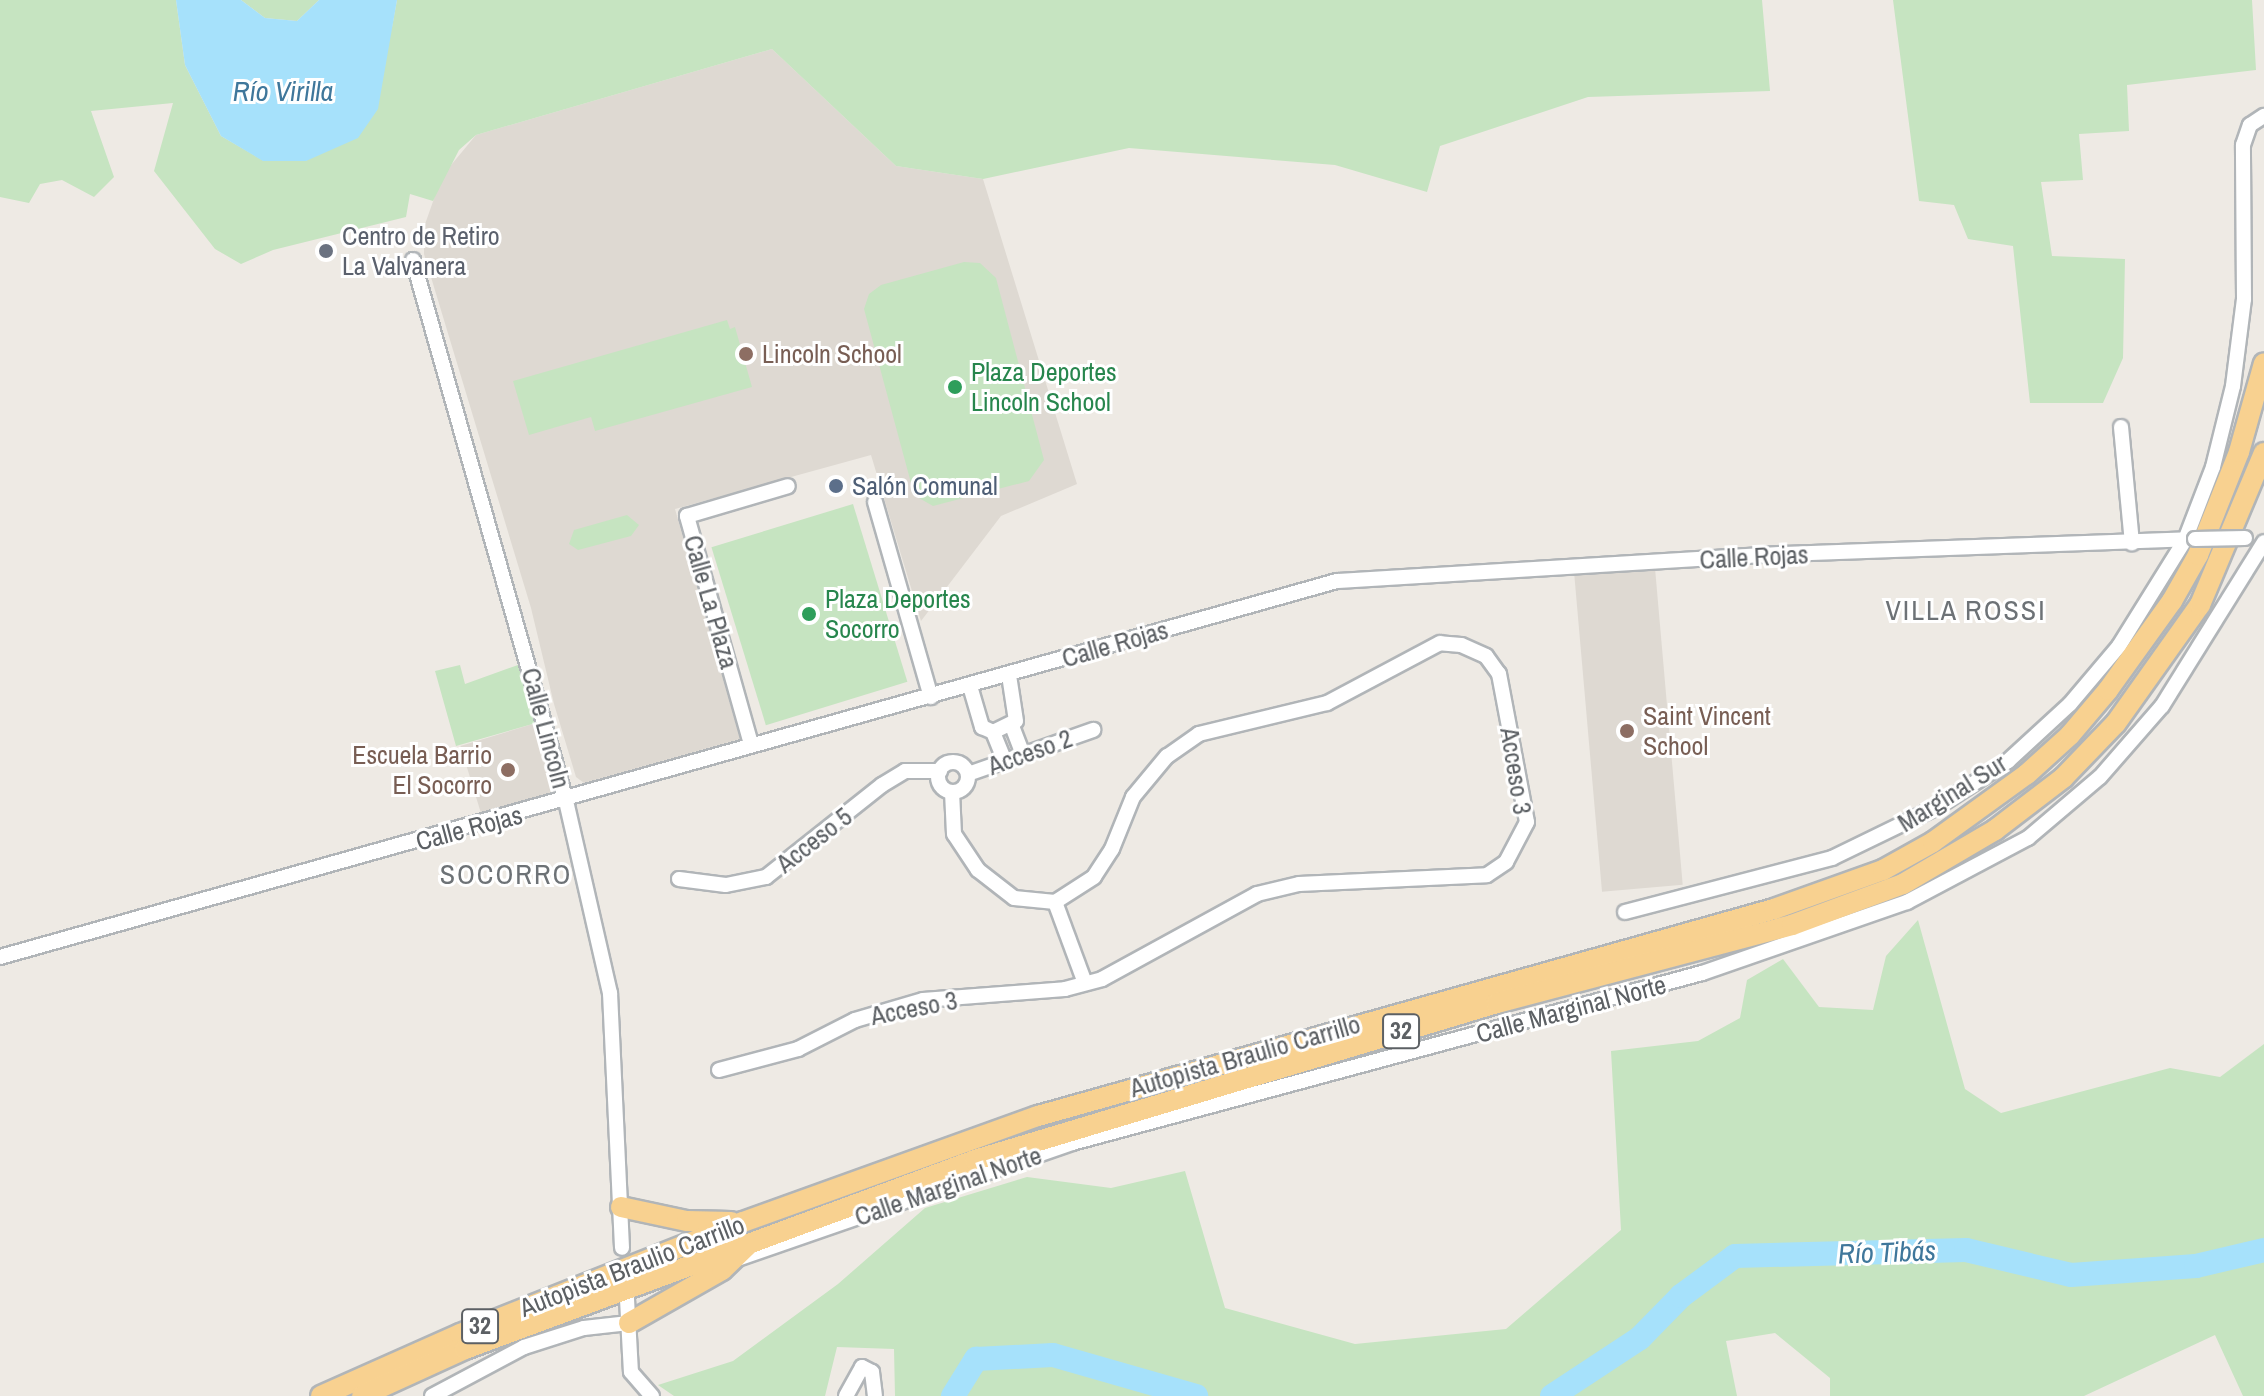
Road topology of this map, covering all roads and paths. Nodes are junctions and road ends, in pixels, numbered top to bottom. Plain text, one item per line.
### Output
1 (2264, 116) edge
2 (413, 260) dead end
3 (2264, 363) edge
4 (2121, 427) dead end
5 (2264, 453) edge
6 (788, 486) dead end
7 (875, 502) dead end
8 (2190, 540) junction
9 (2264, 540) edge
10 (2132, 543) junction
11 (1009, 675) junction
12 (970, 686) junction
13 (931, 697) junction
14 (1012, 726) junction
15 (1093, 730) dead end
16 (993, 732) junction
17 (751, 744) junction
18 (1023, 755) junction
19 (1005, 761) junction
20 (940, 771) junction
21 (968, 774) junction
22 (952, 792) junction
23 (566, 801) junction
24 (679, 879) dead end
25 (1055, 902) junction
26 (1625, 912) dead end
27 (0, 957) edge
28 (1085, 983) junction
29 (719, 1070) dead end
30 (621, 1207) junction
31 (747, 1232) junction
32 (622, 1248) dead end
33 (736, 1260) junction
34 (627, 1299) dead end
35 (629, 1323) junction
36 (321, 1396) edge
37 (362, 1396) edge
38 (432, 1396) edge
39 (652, 1396) edge
40 (846, 1396) edge
41 (875, 1396) edge

1 - 8 street, Marginal Sur
2 - 23 street, Calle Lincoln
3 - 31 highway, Autopista Braulio Carrillo / 32
4 - 10 street
5 - 31 highway, Autopista Braulio Carrillo / 32
6 - 17 street, Calle La Plaza
7 - 13 street
8 - 9 street, Calle Rojas, bridge
8 - 10 street, Calle Rojas
8 - 26 street, Marginal Sur
9 - 33 street, Calle Marginal Norte
10 - 11 street, Calle Rojas
11 - 12 street, Calle Rojas
11 - 14 street
12 - 13 street, Calle Rojas
12 - 16 street
13 - 17 street, Calle Rojas
14 - 16 street
14 - 18 street
15 - 18 street, Acceso 2
16 - 19 street
17 - 23 street, Calle Rojas
18 - 19 street, Acceso 2
19 - 21 street, Acceso 2
20 - 21 street
20 - 22 street
20 - 24 street, Acceso 5
21 - 22 street
22 - 25 street
23 - 27 street, Calle Rojas
23 - 30 street, Calle Lincoln
25 - 28 street
25 - 28 street, Acceso 3
28 - 29 street, Acceso 3
30 - 31 highway
30 - 32 street, Calle Lincoln
31 - 33 highway
31 - 36 highway, Autopista Braulio Carrillo / 32
31 - 37 highway, Autopista Braulio Carrillo / 32
33 - 35 highway
34 - 35 street
35 - 38 street
35 - 39 street
40 - 41 street

